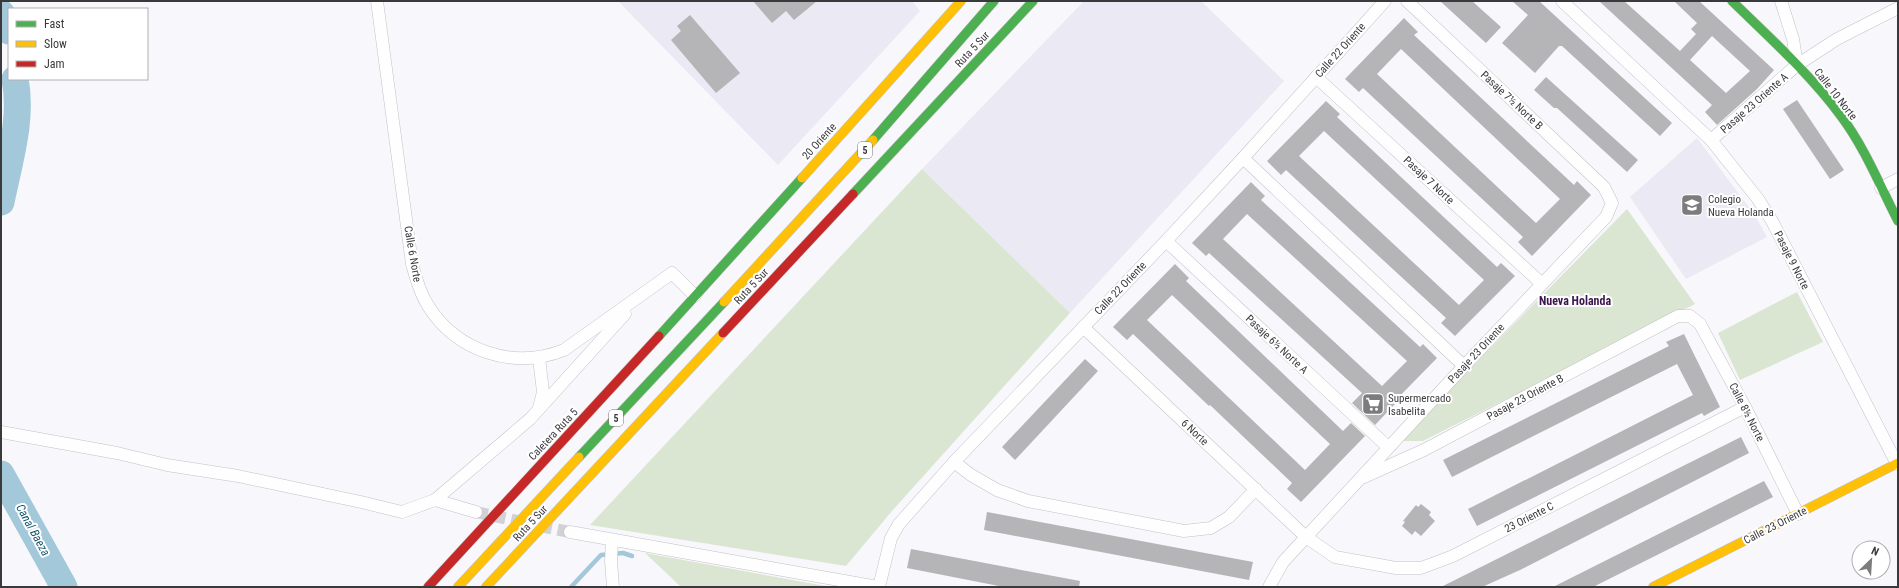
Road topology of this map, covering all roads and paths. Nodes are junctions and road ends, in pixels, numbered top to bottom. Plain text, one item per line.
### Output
1 (377, 1) edge
2 (961, 1) edge
3 (994, 1) edge
4 (1033, 1) edge
5 (1385, 1) edge
6 (1407, 1) edge
7 (1562, 1) edge
8 (1732, 1) edge
9 (1781, 1) edge
10 (1898, 8) edge
11 (1797, 65) junction
12 (1316, 77) junction
13 (1711, 140) junction
14 (1243, 158) junction
15 (1898, 179) edge
16 (1881, 188) junction
17 (1612, 203) joint
18 (1898, 221) edge
19 (1166, 241) junction
20 (1541, 283) junction
21 (641, 296) junction
22 (695, 296) junction
23 (1690, 316) joint
24 (1083, 327) junction
25 (539, 358) junction
26 (1464, 366) junction
27 (1745, 407) junction
28 (539, 409) junction
29 (1, 432) edge
30 (1388, 448) junction
31 (954, 462) junction
32 (1898, 464) edge
33 (1359, 479) junction
34 (1256, 489) junction
35 (435, 500) junction
36 (564, 503) junction
37 (476, 512) tunnel mouth
38 (1798, 514) junction
39 (570, 532) tunnel mouth
40 (1306, 536) junction
41 (500, 542) junction
42 (612, 544) junction
43 (516, 569) dead end
44 (449, 583) dead end
45 (842, 584) edge
46 (428, 587) edge
47 (458, 587) edge
48 (486, 587) edge
49 (613, 587) edge
50 (879, 587) edge
51 (1269, 587) edge
52 (1653, 587) edge

1 - 25 street, Calle 6 Norte
2 - 22 main road, 20 Oriente
3 - 41 main road, Ruta 5 Sur / 5
4 - 36 main road, Ruta 5 Sur / 5
5 - 12 street, Calle 22 Oriente
6 - 17 street, Pasaje 7½ Norte B
7 - 13 street, Pasaje 9 Norte
8 - 11 main road, Calle 10 Norte
9 - 11 street
10 - 11 street, Pasaje 23 Oriente A
11 - 13 street, Pasaje 23 Oriente A
11 - 16 main road, Calle 10 Norte
12 - 14 street, Calle 22 Oriente
12 - 20 street, Pasaje 7 Norte
13 - 32 street, Pasaje 9 Norte
14 - 19 street, Calle 22 Oriente
14 - 26 street
15 - 16 street
16 - 18 main road, Calle 10 Norte
17 - 20 street, Pasaje 23 Oriente
19 - 24 street, Calle 22 Oriente
19 - 30 street, Pasaje 6½ Norte A
20 - 26 street, Pasaje 23 Oriente
21 - 22 street, Calle 6 Norte
21 - 25 street, Calle 6 Norte
21 - 28 street
22 - 46 main road, Caletera Ruta 5
23 - 27 street, Calle 8½ Norte
23 - 33 street, Pasaje 23 Oriente B
24 - 31 street, Calle 22 Oriente
24 - 34 street, 6 Norte
25 - 28 street
26 - 30 street, Pasaje 23 Oriente
27 - 38 street, Calle 8½ Norte
27 - 40 street, 23 Oriente C
28 - 35 street
29 - 35 street
30 - 33 street, Pasaje 23 Oriente
31 - 34 street
31 - 50 street, Calle 22 Oriente
32 - 38 main road, Calle 23 Oriente
33 - 40 street, Pasaje 23 Oriente
34 - 40 street, 6 Norte
35 - 37 street
36 - 43 main road
36 - 48 main road, Ruta 5 Sur / 5
38 - 52 main road, Calle 23 Oriente
39 - 42 street
40 - 51 street
41 - 44 main road
41 - 47 main road, Ruta 5 Sur / 5
42 - 45 street
42 - 49 street
45 - 50 street

